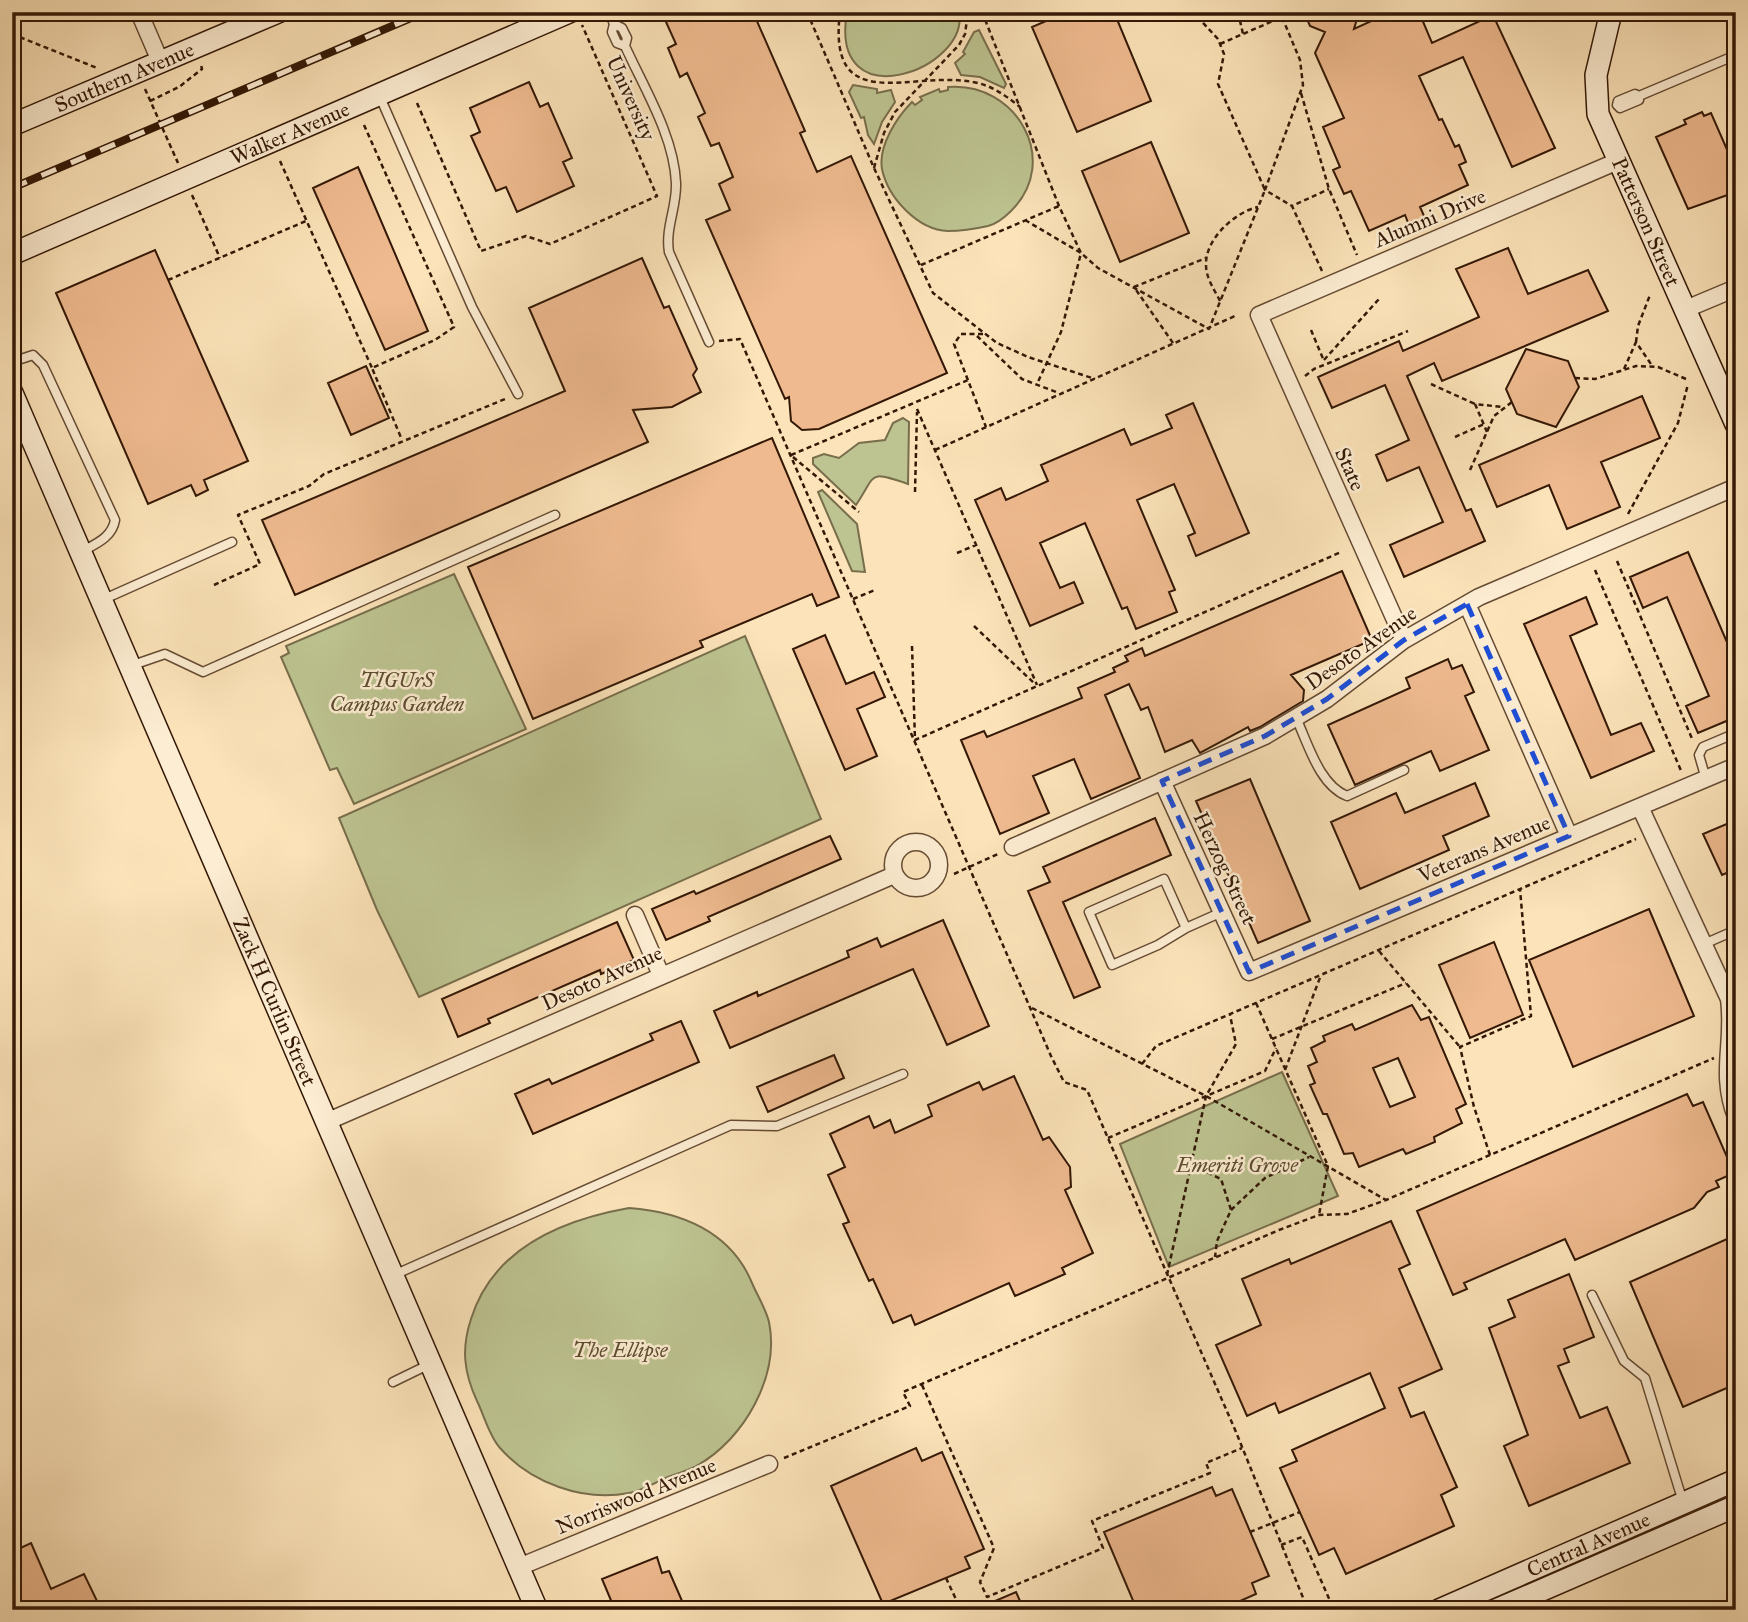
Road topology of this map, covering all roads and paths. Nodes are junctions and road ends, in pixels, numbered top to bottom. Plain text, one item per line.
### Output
1 (139, 12) edge
2 (278, 12) edge
3 (609, 12) edge
4 (807, 12) edge
5 (813, 12) edge
6 (840, 12) edge
7 (968, 12) edge
8 (982, 12) edge
9 (1193, 12) edge
10 (1237, 12) edge
11 (1275, 12) edge
12 (1611, 12) edge
13 (574, 17) edge
14 (1282, 17) junction
15 (809, 19) junction
16 (12, 34) edge
17 (1243, 34) junction
18 (1220, 44) junction
19 (1736, 54) edge
20 (160, 61) junction
21 (201, 65) dead end
22 (101, 73) dead end
23 (925, 82) junction
24 (145, 89) dead end
25 (1301, 92) junction
26 (379, 94) junction
27 (150, 101) junction
28 (417, 103) dead end
29 (1021, 107) junction
30 (1608, 110) junction
31 (12, 125) edge
32 (364, 125) dead end
33 (280, 161) dead end
34 (1618, 161) junction
35 (874, 168) junction
36 (185, 178) junction
37 (1265, 190) junction
38 (1329, 190) junction
39 (1059, 206) junction
40 (1292, 206) junction
41 (1258, 207) junction
42 (1026, 220) junction
43 (306, 221) junction
44 (1081, 253) junction
45 (12, 254) edge
46 (220, 258) junction
47 (1206, 258) junction
48 (1360, 262) dead end
49 (921, 265) junction
50 (1325, 276) dead end
51 (168, 280) dead end
52 (1134, 287) junction
53 (1736, 288) edge
54 (1650, 295) dead end
55 (1379, 299) dead end
56 (1220, 301) junction
57 (1686, 309) junction
58 (1259, 315) joint
59 (1235, 316) dead end
60 (1209, 329) junction
61 (1311, 330) dead end
62 (1408, 331) dead end
63 (984, 333) junction
64 (977, 336) junction
65 (709, 342) joint
66 (1636, 342) junction
67 (1173, 343) junction
68 (12, 362) edge
69 (1325, 362) junction
70 (1049, 363) junction
71 (1653, 367) junction
72 (372, 368) junction
73 (1624, 369) junction
74 (1575, 377) dead end
75 (1095, 379) junction
76 (1686, 379) dead end
77 (968, 380) junction
78 (1300, 382) dead end
79 (1037, 384) junction
80 (1431, 384) dead end
81 (1688, 384) dead end
82 (12, 393) edge
83 (518, 393) joint
84 (1059, 393) junction
85 (1512, 402) dead end
86 (1475, 404) junction
87 (1502, 407) junction
88 (1734, 414) edge
89 (1484, 424) junction
90 (986, 427) junction
91 (1487, 432) junction
92 (1455, 437) dead end
93 (402, 440) junction
94 (935, 450) junction
95 (791, 455) junction
96 (1470, 470) dead end
97 (1736, 487) edge
98 (915, 492) dead end
99 (859, 512) dead end
100 (555, 515) dead end
101 (1624, 522) dead end
102 (232, 542) dead end
103 (976, 545) junction
104 (81, 552) junction
105 (1341, 552) dead end
106 (957, 553) dead end
107 (1616, 561) dead end
108 (1595, 570) dead end
109 (214, 584) dead end
110 (875, 590) dead end
111 (853, 599) junction
112 (102, 600) junction
113 (1467, 604) junction
114 (974, 626) dead end
115 (1404, 640) junction
116 (912, 646) dead end
117 (130, 666) junction
118 (1296, 718) junction
119 (1736, 733) edge
120 (915, 740) junction
121 (1699, 755) junction
122 (1736, 766) edge
123 (1404, 770) dead end
124 (1683, 776) dead end
125 (1706, 779) junction
126 (1162, 782) junction
127 (1640, 807) junction
128 (1652, 832) junction
129 (1569, 836) junction
130 (1013, 848) joint
131 (970, 867) junction
132 (954, 874) dead end
133 (894, 875) dead end
134 (1520, 889) junction
135 (1222, 912) junction
136 (635, 915) dead end
137 (1186, 928) junction
138 (1736, 930) edge
139 (1704, 944) junction
140 (1379, 950) junction
141 (1249, 972) joint
142 (661, 975) junction
143 (1321, 975) junction
144 (1406, 983) junction
145 (1732, 998) edge
146 (1256, 1003) junction
147 (1030, 1007) junction
148 (1230, 1015) junction
149 (1302, 1027) junction
150 (1272, 1039) junction
151 (1461, 1047) junction
152 (1276, 1048) junction
153 (1726, 1052) junction
154 (1142, 1063) junction
155 (1285, 1070) junction
156 (903, 1074) dead end
157 (1206, 1096) junction
158 (1736, 1117) edge
159 (326, 1122) junction
160 (1108, 1138) junction
161 (1490, 1155) junction
162 (1310, 1156) junction
163 (1192, 1165) junction
164 (1328, 1166) junction
165 (1386, 1200) junction
166 (1231, 1210) junction
167 (1319, 1215) junction
168 (1215, 1257) junction
169 (391, 1276) junction
170 (1166, 1278) junction
171 (1592, 1295) dead end
172 (430, 1364) junction
173 (393, 1382) dead end
174 (922, 1384) junction
175 (1242, 1448) junction
176 (769, 1464) joint
177 (1736, 1480) edge
178 (1683, 1503) junction
179 (1736, 1506) edge
180 (1300, 1512) dead end
181 (1250, 1532) dead end
182 (1281, 1545) junction
183 (519, 1567) junction
184 (946, 1578) dead end
185 (537, 1610) edge
186 (961, 1610) edge
187 (1308, 1610) edge
188 (1334, 1610) edge
189 (1439, 1610) edge
190 (1496, 1610) edge

1 - 20 street
2 - 20 street, Southern Avenue
3 - 65 lane
4 - 15 path
5 - 15 path
6 - 23 path
7 - 23 path
8 - 29 path
9 - 18 path
10 - 17 path
11 - 14 path
12 - 30 street, Patterson Street
13 - 26 street, Walker Avenue
13 - 28 path, University
14 - 17 path
14 - 25 path
15 - 35 path
16 - 22 path
17 - 18 path
18 - 37 path
19 - 30 lane
20 - 31 street, Southern Avenue
21 - 27 path
23 - 29 path
23 - 35 path
24 - 27 path
25 - 37 path
25 - 38 path
26 - 36 street, Walker Avenue
26 - 83 lane
27 - 36 path
29 - 39 path
30 - 34 street, Patterson Street
32 - 72 path
33 - 43 path
34 - 57 street, Patterson Street
34 - 58 street, Alumni Drive
35 - 49 path
36 - 45 street, Walker Avenue
36 - 46 path
37 - 40 path
37 - 41 path
38 - 40 path
38 - 48 path
39 - 42 path
39 - 44 path
40 - 50 path
41 - 47 path
41 - 56 path
42 - 44 path
42 - 49 path
43 - 46 path
43 - 72 path
44 - 52 path
44 - 70 path
46 - 51 path
47 - 52 path
47 - 56 path
49 - 63 path
52 - 60 path
52 - 67 path
53 - 57 street
54 - 66 path
55 - 69 path
56 - 60 path
57 - 88 street, Patterson Street
58 - 115 street, State
59 - 60 path
60 - 67 path
61 - 69 path
62 - 69 path
63 - 64 path
63 - 70 path
64 - 77 path
64 - 79 path
65 - 95 path
66 - 71 path
66 - 73 path
67 - 75 path
68 - 104 lane
69 - 78 path
70 - 75 path
70 - 79 path
71 - 73 path
71 - 76 path
72 - 93 path
73 - 74 path
75 - 84 path
77 - 90 path
77 - 95 path
79 - 84 path
80 - 86 path
81 - 101 path
82 - 104 street, Zack H Curlin Street
83 - 93 path
84 - 90 path
85 - 87 path
86 - 87 path
86 - 89 path
87 - 91 path
89 - 91 path
89 - 92 path
90 - 94 path
91 - 96 path
93 - 109 path
94 - 98 path
94 - 103 path
95 - 99 path
95 - 111 path
97 - 113 street, Desoto Avenue
100 - 117 lane
102 - 112 lane
103 - 106 path
103 - 114 path
104 - 112 street, Zack H Curlin Street
105 - 120 path
107 - 121 path
108 - 124 path
110 - 111 path
111 - 120 path
112 - 117 street, Zack H Curlin Street
113 - 115 street, Desoto Avenue
113 - 129 street
115 - 118 street, Desoto Avenue
116 - 120 path
117 - 159 street, Zack H Curlin Street
118 - 123 lane
118 - 126 street, Desoto Avenue
119 - 121 lane
120 - 131 path
121 - 125 lane
122 - 125 street, Veterans Avenue
125 - 127 street, Veterans Avenue
126 - 130 street, Desoto Avenue
126 - 135 street, Herzog Street
127 - 128 street
127 - 129 street, Veterans Avenue
128 - 134 path
128 - 139 street
129 - 141 street, Veterans Avenue
130 - 131 path
131 - 132 path
131 - 147 path
133 - 142 street, Desoto Avenue
134 - 140 path
134 - 151 path
135 - 137 lane
135 - 141 street, Herzog Street
136 - 142 street
137 - 137 lane
138 - 139 lane
139 - 145 street
140 - 143 path
140 - 144 path
142 - 159 street, Desoto Avenue
143 - 146 path
143 - 149 path
144 - 149 path
144 - 151 path
145 - 153 street
146 - 148 path
146 - 150 path
147 - 154 path
147 - 160 path
148 - 154 path
148 - 157 path
149 - 150 path
149 - 155 path
150 - 152 path
151 - 161 path
152 - 155 path
152 - 157 path
153 - 158 street
153 - 161 path
154 - 157 path
155 - 164 path
156 - 169 lane
157 - 160 path
157 - 162 path
157 - 163 path
159 - 169 street, Zack H Curlin Street
160 - 170 path
161 - 165 path
162 - 164 path
162 - 166 path
163 - 166 path
163 - 170 path
164 - 165 path
164 - 167 path
165 - 167 path
166 - 168 path
167 - 168 path
168 - 170 path
169 - 172 street, Zack H Curlin Street
170 - 174 path
170 - 175 path
171 - 178 lane
172 - 173 lane
172 - 183 street, Zack H Curlin Street
174 - 175 path
174 - 176 path
175 - 182 path
176 - 183 street, Norriswood Avenue
177 - 178 street, Central Avenue
178 - 189 street, Central Avenue
179 - 190 street, Central Avenue
180 - 181 path, bridge
182 - 187 path
182 - 188 path
183 - 185 street, Zack H Curlin Street
184 - 186 path

